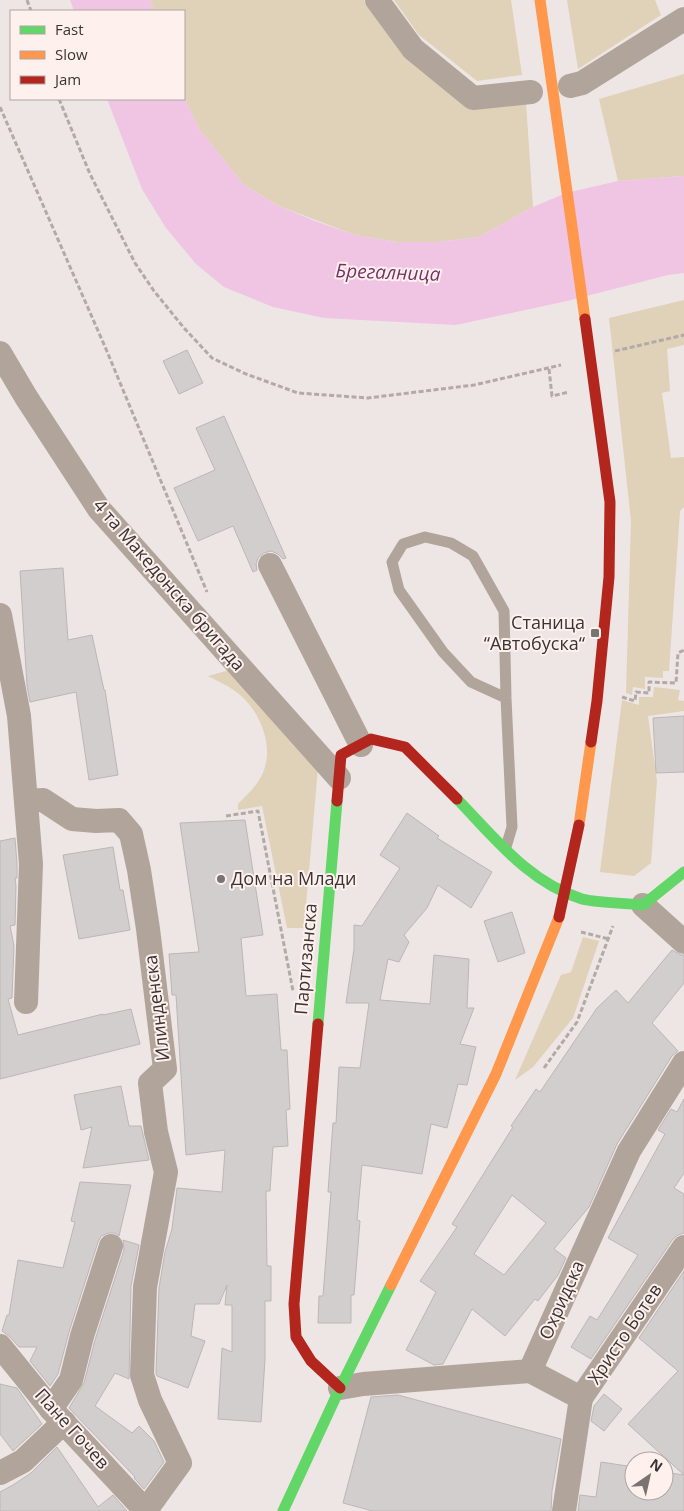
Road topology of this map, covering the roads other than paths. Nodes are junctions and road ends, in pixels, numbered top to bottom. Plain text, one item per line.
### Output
1 (377, 0) edge
2 (540, 0) edge
3 (684, 19) edge
4 (570, 86) dead end
5 (531, 92) dead end
6 (0, 354) edge
7 (270, 565) dead end
8 (0, 615) edge
9 (506, 698) junction
10 (361, 745) junction
11 (340, 778) junction
12 (26, 801) junction
13 (506, 848) junction
14 (684, 872) edge
15 (643, 905) junction
16 (684, 942) edge
17 (26, 1002) dead end
18 (684, 1063) edge
19 (111, 1246) dead end
20 (684, 1247) edge
21 (0, 1346) edge
22 (530, 1371) junction
23 (340, 1388) junction
24 (582, 1398) junction
25 (57, 1415) junction
26 (0, 1473) edge
27 (146, 1510) edge
28 (283, 1511) edge
29 (564, 1511) edge

1 - 5 street
2 - 23 main road, bridge
3 - 4 street
6 - 11 street, 4 та Македонска бригада
7 - 10 street
8 - 12 street
9 - 9 lane
9 - 13 lane
10 - 11 main road, Партизанска
10 - 13 main road, Партизанска
11 - 23 main road, Партизанска
12 - 17 street
12 - 27 street, Илинденска
13 - 15 main road, Партизанска
14 - 15 main road
15 - 16 street
18 - 22 street, Охридска
19 - 25 street
20 - 24 street, Христо Ботев
21 - 25 street, Пане Гочев
22 - 23 street
22 - 24 street, Христо Ботев
23 - 28 main road
24 - 29 street
25 - 26 street
25 - 27 street, Пане Гочев

